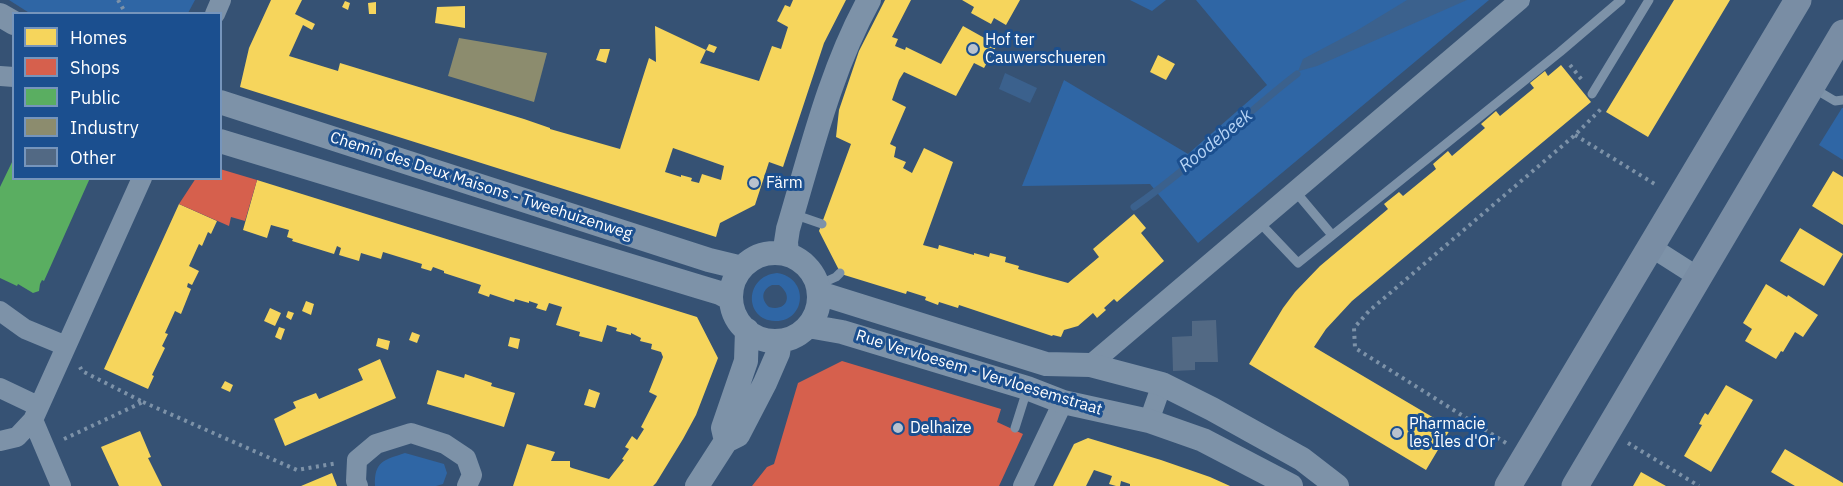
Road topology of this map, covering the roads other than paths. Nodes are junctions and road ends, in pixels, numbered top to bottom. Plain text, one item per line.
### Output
1 (869, 0) edge
2 (1520, 0) edge
3 (1621, 0) edge
4 (1649, 0) edge
5 (1798, 0) edge
6 (1843, 33) edge
7 (1811, 87) junction
8 (1592, 94) dead end
9 (1843, 100) edge
10 (222, 103) edge
11 (222, 142) edge
12 (141, 180) edge
13 (1294, 191) junction
14 (793, 214) junction
15 (1259, 222) junction
16 (822, 224) dead end
17 (1332, 235) junction
18 (1651, 247) junction
19 (787, 254) junction
20 (742, 268) junction
21 (840, 273) dead end
22 (1698, 277) junction
23 (818, 289) junction
24 (731, 299) junction
25 (0, 311) edge
26 (808, 326) junction
27 (747, 330) junction
28 (780, 340) junction
29 (66, 346) junction
30 (1090, 364) junction
31 (1162, 384) junction
32 (0, 388) edge
33 (1027, 388) junction
34 (1063, 402) junction
35 (35, 413) junction
36 (1149, 421) junction
37 (1015, 428) dead end
38 (0, 441) edge
39 (726, 441) junction
40 (61, 486) edge
41 (358, 486) edge
42 (467, 486) edge
43 (697, 486) edge
44 (1023, 486) edge
45 (1291, 486) edge
46 (1337, 486) edge
47 (1508, 486) edge
48 (1575, 486) edge

1 - 14 street
2 - 13 street
3 - 17 lane
4 - 8 lane
5 - 18 main road
6 - 7 main road
7 - 9 lane
7 - 22 main road
10 - 20 street, Chemin des Deux Maisons - Tweehuizenweg
11 - 24 street, Chemin des Deux Maisons - Tweehuizenweg
12 - 29 street
13 - 15 street
13 - 17 lane
14 - 16 lane
14 - 19 street
15 - 17 lane
15 - 30 street
18 - 22 street
18 - 47 main road
19 - 20 street
19 - 23 street
20 - 24 street
21 - 23 lane
22 - 48 main road
23 - 26 street
23 - 30 street, Rue Vervloesem - Vervloesemstraat
24 - 27 street
25 - 29 street
26 - 28 street
26 - 33 street, Rue Vervloesem - Vervloesemstraat
27 - 28 street
27 - 39 street
28 - 39 street
29 - 35 street
30 - 31 street, Rue Vervloesem - Vervloesemstraat
31 - 36 street
31 - 46 street, Rue Vervloesem - Vervloesemstraat
32 - 35 street
33 - 34 street, Rue Vervloesem - Vervloesemstraat
33 - 37 lane
34 - 36 street, Rue Vervloesem - Vervloesemstraat
34 - 44 street
35 - 38 street
35 - 40 street
36 - 45 street, Rue Vervloesem - Vervloesemstraat
39 - 43 street
41 - 42 street

